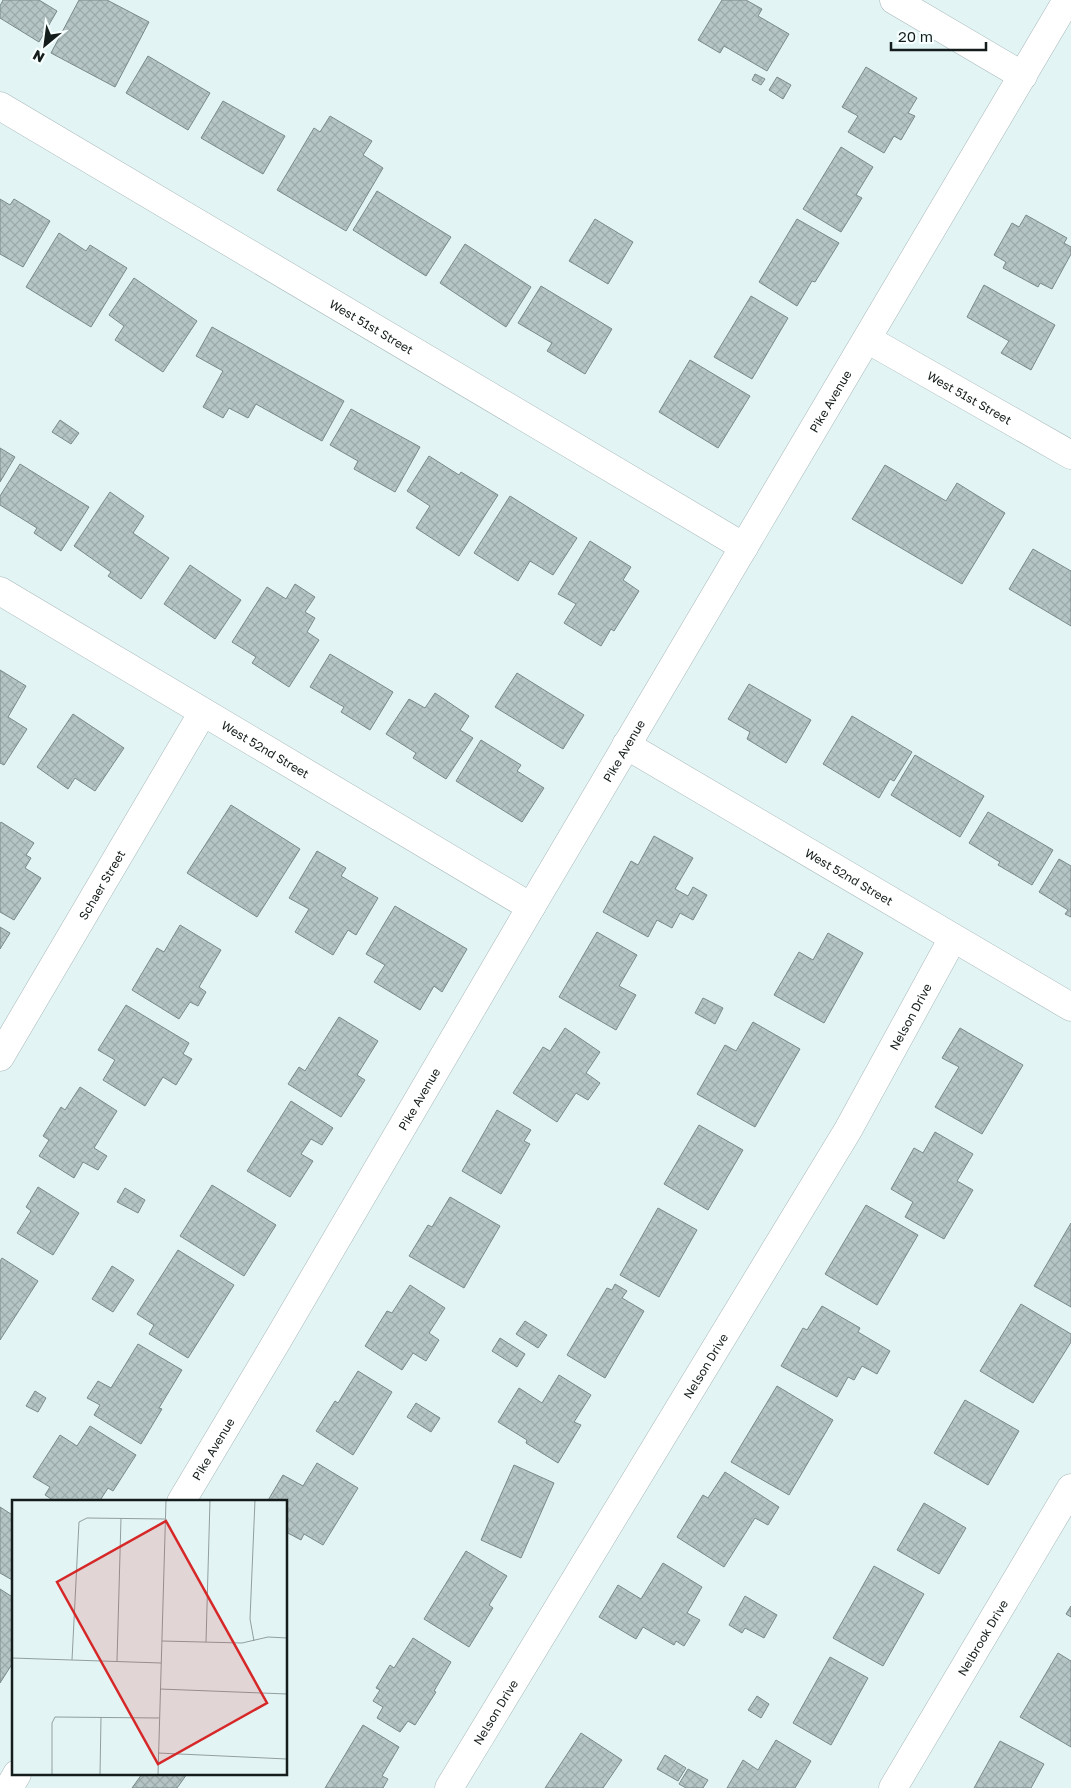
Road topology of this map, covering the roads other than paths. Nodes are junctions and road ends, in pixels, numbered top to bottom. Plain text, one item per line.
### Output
1 (894, 0) edge
2 (1067, 0) edge
3 (1023, 76) junction
4 (0, 106) edge
5 (867, 339) junction
6 (1071, 455) edge
7 (744, 547) junction
8 (0, 591) edge
9 (203, 712) junction
10 (626, 745) junction
11 (530, 907) junction
12 (953, 938) junction
13 (1071, 1007) edge
14 (0, 1057) edge
15 (1071, 1488) edge
16 (182, 1500) edge
17 (16, 1776) edge
18 (9, 1788) edge
19 (449, 1788) edge
20 (893, 1788) edge

1 - 3 street
2 - 3 street, Pike Avenue
3 - 5 street, Pike Avenue
4 - 7 street, West 51st Street
5 - 6 street, West 51st Street
5 - 7 street, Pike Avenue
7 - 10 street, Pike Avenue
8 - 9 street, West 52nd Street
9 - 11 street, West 52nd Street
9 - 14 street, Schaer Street
10 - 11 street, Pike Avenue
10 - 12 street, West 52nd Street
11 - 16 street, Pike Avenue
12 - 13 street, West 52nd Street
12 - 19 street, Nelson Drive
15 - 20 street, Nelbrook Drive
17 - 18 street

